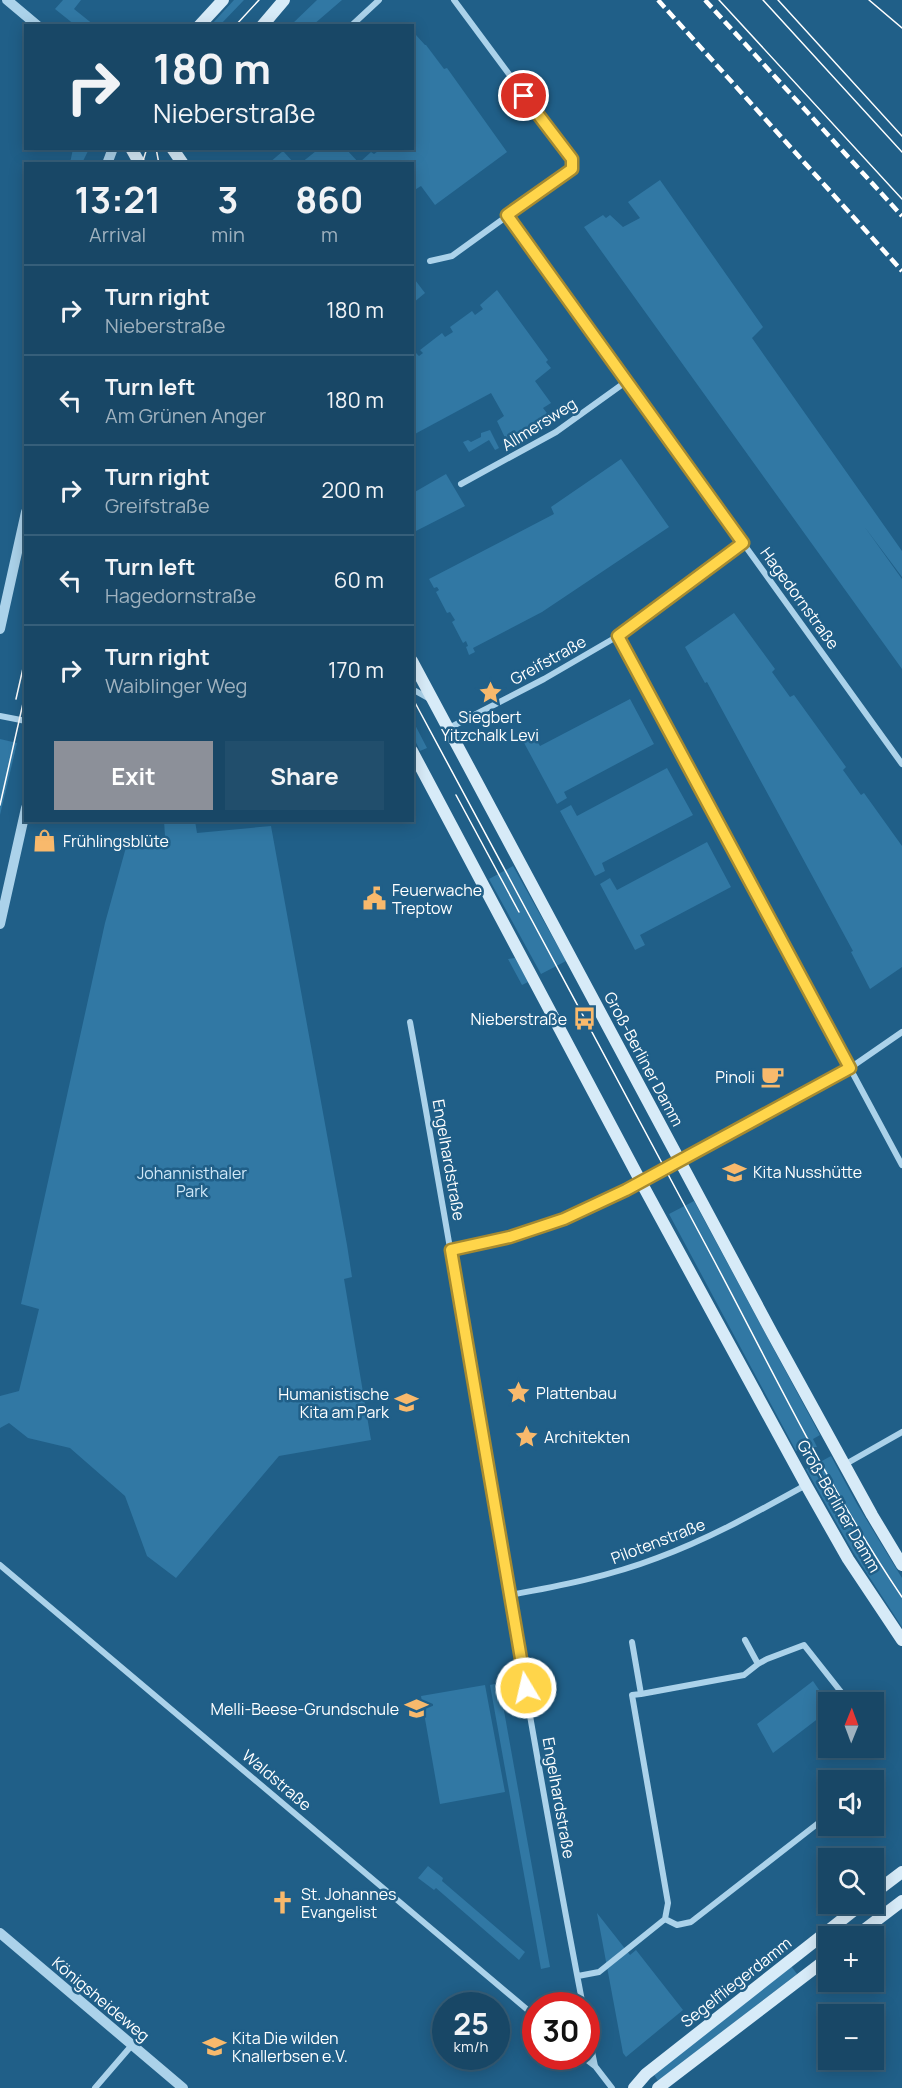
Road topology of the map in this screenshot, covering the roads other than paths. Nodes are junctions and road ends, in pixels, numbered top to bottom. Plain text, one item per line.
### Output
1 (7, 0) edge
2 (223, 0) edge
3 (284, 0) edge
4 (379, 0) edge
5 (453, 0) edge
6 (36, 24) edge
7 (201, 24) edge
8 (264, 24) edge
9 (353, 24) edge
10 (507, 215) junction
11 (430, 261) dead end
12 (627, 381) junction
13 (461, 484) dead end
14 (24, 522) edge
15 (743, 543) junction
16 (0, 629) edge
17 (618, 636) junction
18 (414, 665) edge
19 (414, 690) edge
20 (434, 701) junction
21 (0, 716) edge
22 (24, 721) edge
23 (449, 728) junction
24 (414, 755) edge
25 (902, 764) edge
26 (24, 817) edge
27 (0, 924) edge
28 (410, 1022) dead end
29 (902, 1032) edge
30 (850, 1068) junction
31 (680, 1161) junction
32 (902, 1165) edge
33 (641, 1182) junction
34 (451, 1250) junction
35 (902, 1432) edge
36 (844, 1466) junction
37 (806, 1485) junction
38 (0, 1565) edge
39 (902, 1565) edge
40 (510, 1595) junction
41 (745, 1640) dead end
42 (902, 1640) edge
43 (632, 1642) dead end
44 (758, 1664) junction
45 (841, 1692) edge
46 (641, 1694) junction
47 (818, 1823) edge
48 (902, 1872) edge
49 (884, 1886) edge
50 (902, 1901) edge
51 (849, 1914) edge
52 (665, 1918) junction
53 (869, 1926) edge
54 (0, 1933) edge
55 (818, 1966) edge
56 (578, 1976) junction
57 (581, 1992) edge
58 (522, 2005) edge
59 (132, 2045) junction
60 (598, 2070) edge
61 (95, 2088) edge
62 (183, 2088) edge
63 (612, 2088) edge
64 (634, 2088) edge
65 (658, 2088) edge

1 - 6 street
2 - 7 main road
3 - 8 main road
4 - 9 street
5 - 10 street
10 - 11 street
10 - 12 street, Hagedornstraße
12 - 13 street, Allmersweg
12 - 15 street, Hagedornstraße
14 - 16 street
15 - 17 street, Greifstraße
15 - 25 street, Hagedornstraße
17 - 23 street, Greifstraße
17 - 30 street
18 - 20 main road, Groß-Berliner Damm
19 - 20 street
20 - 23 main road, Groß-Berliner Damm
21 - 22 street
23 - 31 main road, Groß-Berliner Damm
24 - 33 main road, Groß-Berliner Damm
26 - 27 street
28 - 34 street, Engelhardstraße
29 - 30 street
30 - 31 street
30 - 32 street
31 - 33 street
31 - 36 main road, Groß-Berliner Damm
33 - 34 street
33 - 37 main road, Groß-Berliner Damm
34 - 40 street, Engelhardstraße
35 - 36 street
36 - 39 main road, Groß-Berliner Damm
37 - 40 street, Pilotenstraße
37 - 42 main road, Groß-Berliner Damm
38 - 58 street, Waldstraße
40 - 56 street, Engelhardstraße
41 - 44 street
43 - 46 street
44 - 45 street
44 - 46 street
46 - 52 street
47 - 52 street
48 - 49 main road
50 - 53 main road
51 - 64 main road, Segelfliegerdamm
52 - 56 street
54 - 59 street, Königsheideweg
55 - 65 main road
56 - 57 street, Engelhardstraße
59 - 61 street
59 - 62 street, Königsheideweg
60 - 63 street

